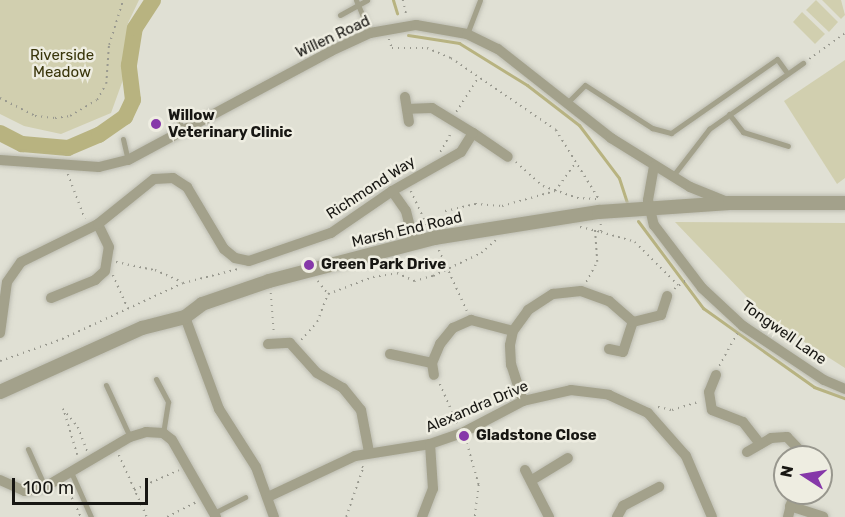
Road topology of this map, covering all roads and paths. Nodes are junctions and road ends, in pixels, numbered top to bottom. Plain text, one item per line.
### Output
1 (123, 0) edge
2 (367, 0) edge
3 (403, 0) edge
4 (480, 0) edge
5 (357, 3) edge
6 (340, 15) dead end
7 (416, 17) dead end
8 (370, 33) junction
9 (845, 33) edge
10 (467, 34) junction
11 (388, 37) dead end
12 (803, 63) joint
13 (787, 73) junction
14 (405, 97) dead end
15 (0, 98) edge
16 (566, 104) junction
17 (407, 109) junction
18 (729, 114) junction
19 (177, 118) dead end
20 (409, 122) dead end
21 (185, 132) junction
22 (473, 133) junction
23 (123, 139) dead end
24 (788, 146) dead end
25 (508, 157) dead end
26 (0, 160) edge
27 (128, 160) junction
28 (576, 161) junction
29 (654, 166) junction
30 (69, 167) junction
31 (672, 177) junction
32 (407, 182) junction
33 (392, 191) junction
34 (599, 198) dead end
35 (730, 203) junction
36 (845, 203) edge
37 (648, 208) junction
38 (445, 210) dead end
39 (93, 226) junction
40 (579, 226) dead end
41 (595, 230) junction
42 (602, 232) dead end
43 (434, 238) junction
44 (503, 239) dead end
45 (414, 243) junction
46 (107, 265) junction
47 (240, 268) dead end
48 (447, 268) junction
49 (310, 278) dead end
50 (269, 282) junction
51 (183, 283) junction
52 (581, 291) junction
53 (328, 294) junction
54 (667, 296) dead end
55 (51, 298) dead end
56 (129, 308) junction
57 (2, 316) edge
58 (185, 317) junction
59 (471, 320) junction
60 (633, 322) junction
61 (513, 331) junction
62 (0, 333) edge
63 (737, 334) dead end
64 (271, 344) joint
65 (295, 348) junction
66 (609, 349) dead end
67 (390, 354) dead end
68 (0, 361) edge
69 (432, 363) junction
70 (434, 375) joint
71 (716, 375) joint
72 (156, 379) dead end
73 (106, 385) dead end
74 (845, 389) edge
75 (0, 392) edge
76 (523, 401) junction
77 (703, 402) junction
78 (648, 412) junction
79 (464, 432) junction
80 (163, 433) junction
81 (130, 437) junction
82 (430, 444) junction
83 (760, 444) junction
84 (795, 445) edge
85 (114, 446) junction
86 (28, 449) dead end
87 (369, 452) junction
88 (747, 452) dead end
89 (355, 456) junction
90 (568, 458) dead end
91 (85, 463) junction
92 (188, 466) junction
93 (525, 470) dead end
94 (65, 473) junction
95 (0, 480) edge
96 (532, 480) junction
97 (45, 487) junction
98 (659, 487) dead end
99 (134, 491) junction
100 (270, 496) junction
101 (205, 497) junction
102 (245, 497) dead end
103 (789, 511) edge
104 (215, 515) edge
105 (81, 517) edge
106 (91, 517) edge
107 (147, 517) edge
108 (167, 517) edge
109 (274, 517) edge
110 (346, 517) edge
111 (422, 517) edge
112 (476, 517) edge
113 (549, 517) edge
114 (616, 517) edge
115 (712, 517) edge
116 (823, 517) edge

1 - 15 path
2 - 5 lane
3 - 7 path
4 - 10 lane
5 - 6 lane
5 - 8 lane
8 - 10 street, Willen Road
8 - 21 street, Willen Road
9 - 12 path
10 - 16 street, Willen Road
11 - 28 path
12 - 13 lane
13 - 16 lane
13 - 18 lane
14 - 17 street
16 - 29 street, Willen Road
17 - 20 street
17 - 22 street
18 - 24 lane
18 - 31 lane
19 - 21 lane
21 - 27 street, Willen Road
22 - 25 street
22 - 32 street, Richmond Way
23 - 27 lane
26 - 30 street, Willen Road
27 - 30 street, Willen Road
28 - 34 path
28 - 38 path
29 - 31 street, Willen Road
29 - 37 street
30 - 39 path
31 - 35 street, Willen Road
32 - 33 street, Richmond Way
32 - 43 path
33 - 39 street, Richmond Way
33 - 45 street
35 - 36 street, Marsh End Road
35 - 37 street, Marsh End Road
37 - 43 street, Marsh End Road
37 - 74 street, Tongwell Lane
39 - 46 street
39 - 57 street, Richmond Way
40 - 41 path
41 - 42 path
41 - 52 path
43 - 45 street, Marsh End Road
43 - 48 path
44 - 48 path
45 - 50 street, Marsh End Road
46 - 51 path
46 - 55 street
46 - 56 path
47 - 51 path
48 - 53 path
48 - 59 path
49 - 53 path
50 - 58 street, Marsh End Road
50 - 64 path
51 - 56 path
52 - 60 street
52 - 61 street
53 - 65 path
54 - 60 street
56 - 68 path
57 - 62 street, Richmond Way
58 - 75 street, Marsh End Road
58 - 100 street
59 - 61 street
59 - 69 street
60 - 66 street
61 - 76 street
63 - 71 path
64 - 65 street
65 - 87 street
67 - 69 street
69 - 70 street
70 - 79 path
71 - 77 street
72 - 80 lane
73 - 81 lane
76 - 78 street, Alexandra Drive
76 - 79 street, Alexandra Drive
77 - 78 path
77 - 83 street
78 - 115 street, Alexandra Drive
79 - 82 street, Alexandra Drive
79 - 112 path
80 - 81 street
80 - 92 street
81 - 85 street
82 - 87 street, Alexandra Drive
82 - 111 street
83 - 84 street
83 - 88 street
85 - 91 street
85 - 99 path
86 - 97 lane
87 - 89 street, Alexandra Drive
89 - 100 street, Alexandra Drive
89 - 110 path
90 - 96 street
91 - 91 path
91 - 94 street
92 - 99 path
92 - 101 street
93 - 96 street
94 - 97 street
94 - 105 path
94 - 106 lane
95 - 97 street
96 - 113 street
98 - 114 street
99 - 107 path
100 - 109 street
101 - 104 street
101 - 108 path
102 - 104 lane
103 - 116 street

